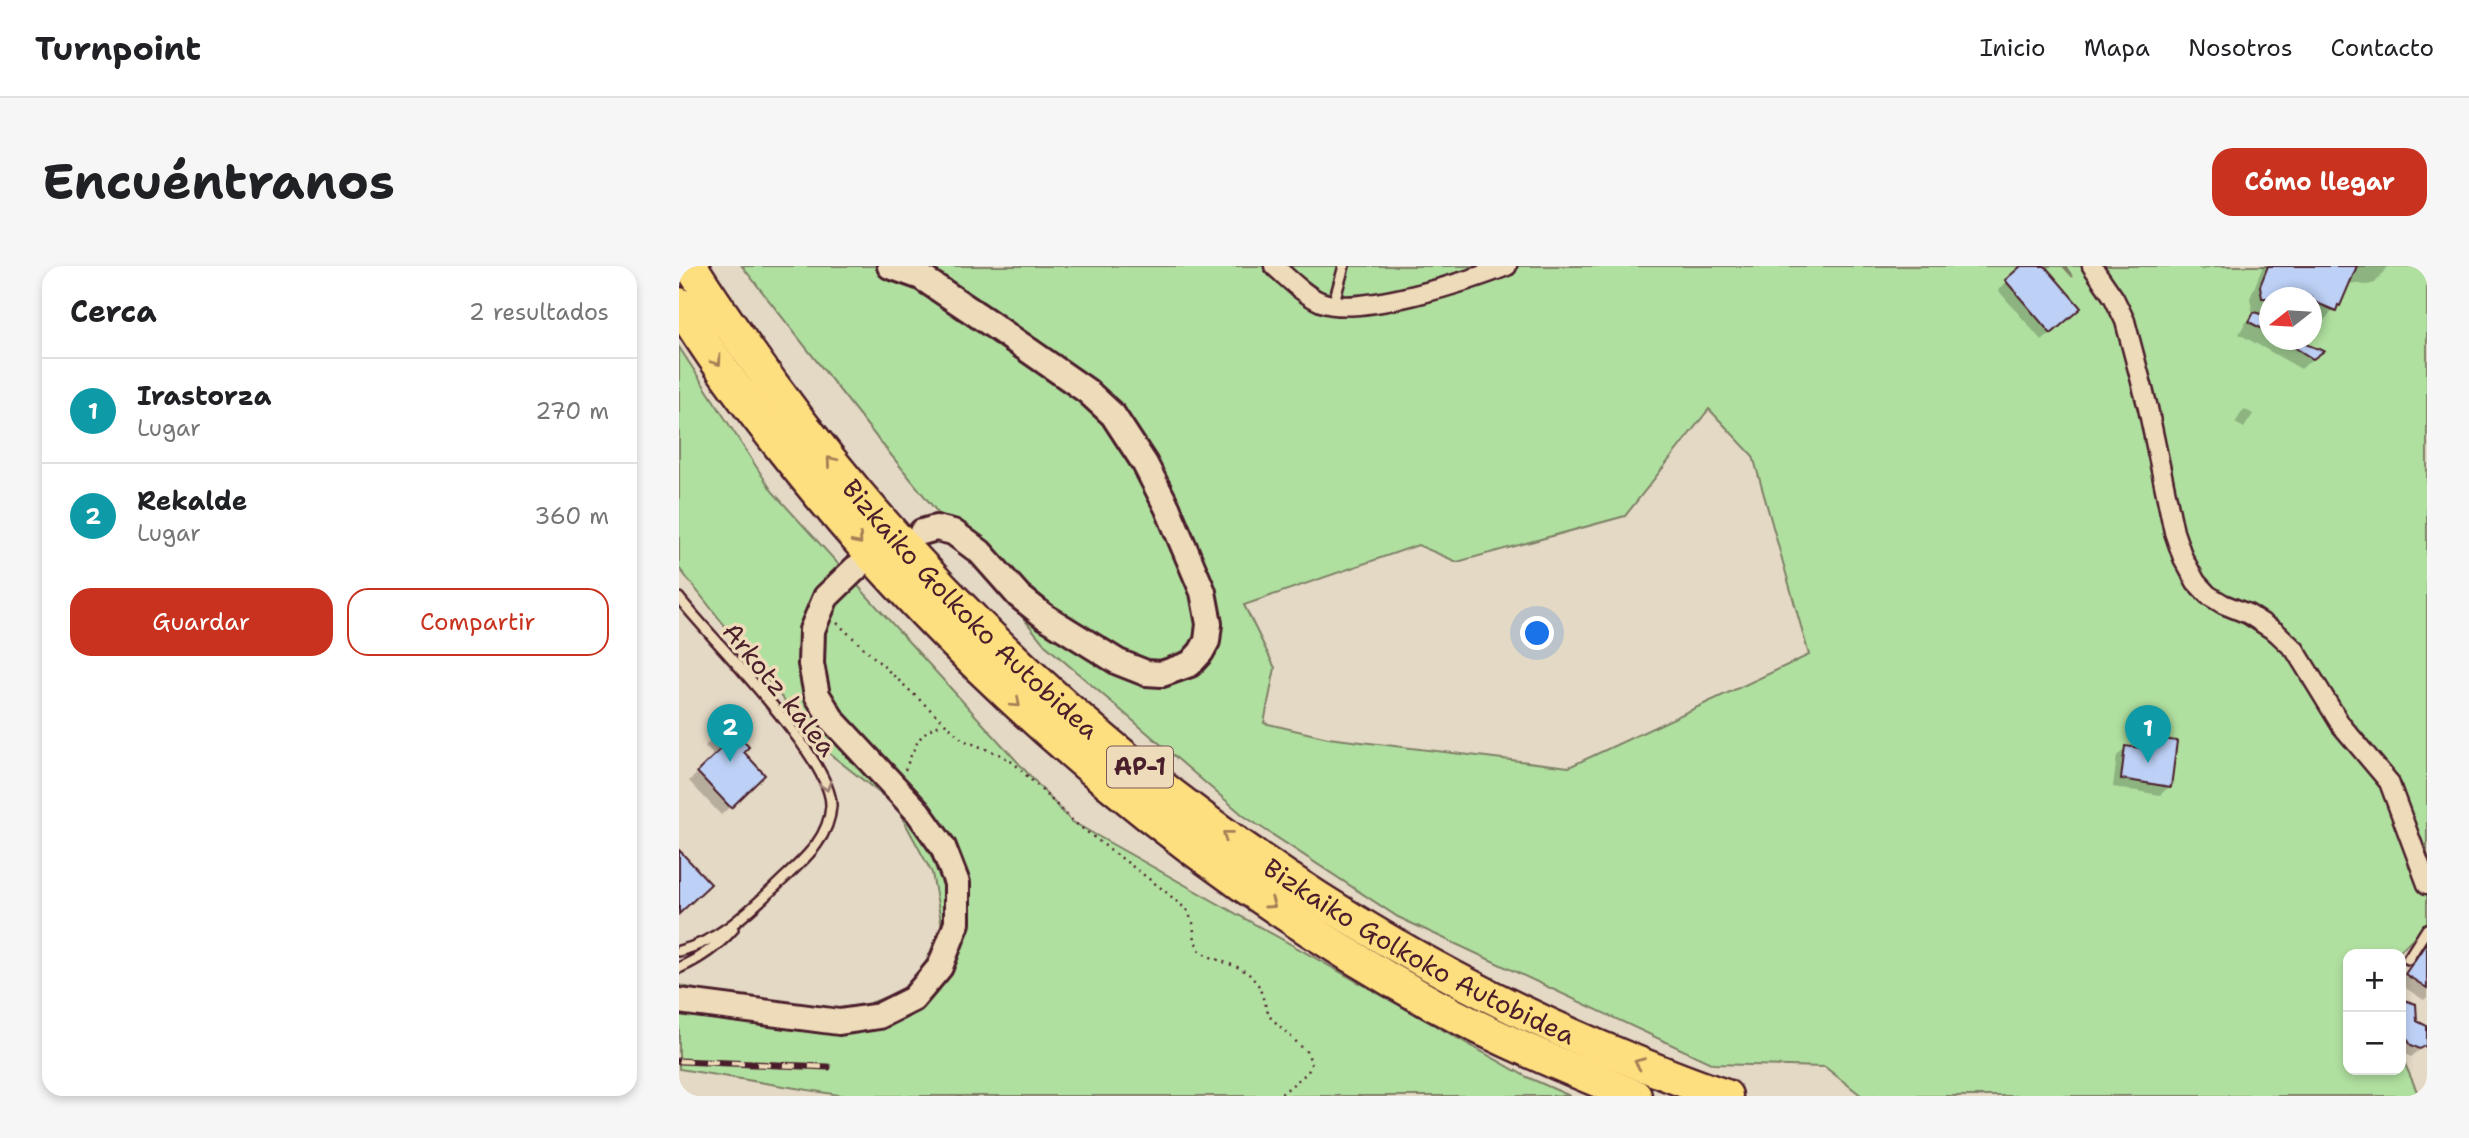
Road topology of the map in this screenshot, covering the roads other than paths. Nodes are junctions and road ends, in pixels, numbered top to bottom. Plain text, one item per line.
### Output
1 (691, 266) edge
2 (890, 266) edge
3 (1274, 266) edge
4 (1344, 266) edge
5 (1507, 266) edge
6 (2092, 266) edge
7 (679, 304) edge
8 (1333, 305) junction
9 (922, 533) dead end
10 (856, 568) dead end
11 (679, 598) edge
12 (2427, 884) edge
13 (743, 916) junction
14 (2427, 929) edge
15 (679, 951) edge
16 (2409, 959) dead end
17 (679, 968) edge
18 (679, 1001) edge
19 (1635, 1096) edge
20 (1726, 1096) edge

20 -> 1 highway, Bizkaiko Golkoko Autobidea / AP-1
2 - 9 street
3 - 8 street
4 - 8 lane
5 - 8 street
6 - 12 street
7 -> 19 highway, Bizkaiko Golkoko Autobidea / AP-1
10 - 18 street
11 -> 13 lane, Arkotz kalea
13 - 15 lane, Arkotz kalea
13 - 17 lane
14 - 16 lane

